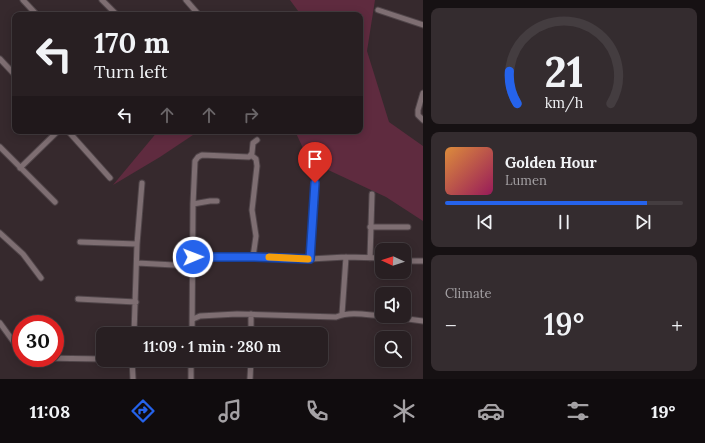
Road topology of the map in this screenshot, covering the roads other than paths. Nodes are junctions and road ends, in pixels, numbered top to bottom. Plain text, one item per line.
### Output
1 (23, 0) edge
2 (102, 0) edge
3 (186, 0) edge
4 (378, 10) dead end
5 (34, 12) edge
6 (114, 12) edge
7 (196, 12) edge
8 (423, 25) edge
9 (0, 60) edge
10 (12, 72) edge
11 (423, 93) edge
12 (423, 120) edge
13 (55, 134) edge
14 (71, 134) edge
15 (258, 140) dead end
16 (0, 147) edge
17 (251, 155) junction
18 (20, 168) junction
19 (316, 168) dead end
20 (110, 178) dead end
21 (142, 182) dead end
22 (372, 194) dead end
23 (217, 201) dead end
24 (55, 202) dead end
25 (193, 204) junction
26 (370, 227) junction
27 (408, 227) dead end
28 (0, 233) edge
29 (80, 242) dead end
30 (137, 244) junction
31 (193, 257) junction
32 (253, 257) junction
33 (346, 257) junction
34 (370, 258) junction
35 (375, 258) edge
36 (310, 259) junction
37 (411, 261) edge
38 (423, 262) edge
39 (137, 264) junction
40 (193, 266) junction
41 (41, 278) dead end
42 (78, 299) dead end
43 (136, 302) junction
44 (251, 314) junction
45 (342, 314) junction
46 (375, 316) edge
47 (193, 319) junction
48 (411, 319) edge
49 (423, 321) edge
50 (0, 322) edge
51 (134, 327) edge
52 (192, 327) edge
53 (251, 327) edge
54 (12, 339) edge
55 (64, 358) edge
56 (96, 359) edge
57 (132, 367) edge
58 (191, 367) edge
59 (250, 367) edge
60 (133, 379) edge
61 (191, 379) edge
62 (250, 379) edge

1 - 5 street
2 - 6 street
3 - 7 street
4 - 8 street
9 - 10 street
11 - 12 street
13 - 18 street
14 - 20 street
15 - 17 street
16 - 18 street
17 - 25 street
17 - 32 street
18 - 24 street
19 - 36 street
21 - 30 street
22 - 26 street
23 - 25 street
25 - 31 street
26 - 27 street
26 - 34 street
28 - 41 street
29 - 30 street
30 - 39 street
31 - 32 street
31 - 40 street
32 - 36 street
33 - 34 street
33 - 36 street
33 - 45 street
34 - 35 street
37 - 38 street
39 - 40 street
39 - 43 street
40 - 47 street
42 - 43 street
43 - 51 street
44 - 45 street
44 - 47 street
44 - 53 street
45 - 46 street
47 - 52 street
48 - 49 street
50 - 54 street
55 - 56 street
57 - 60 street
58 - 61 street
59 - 62 street

